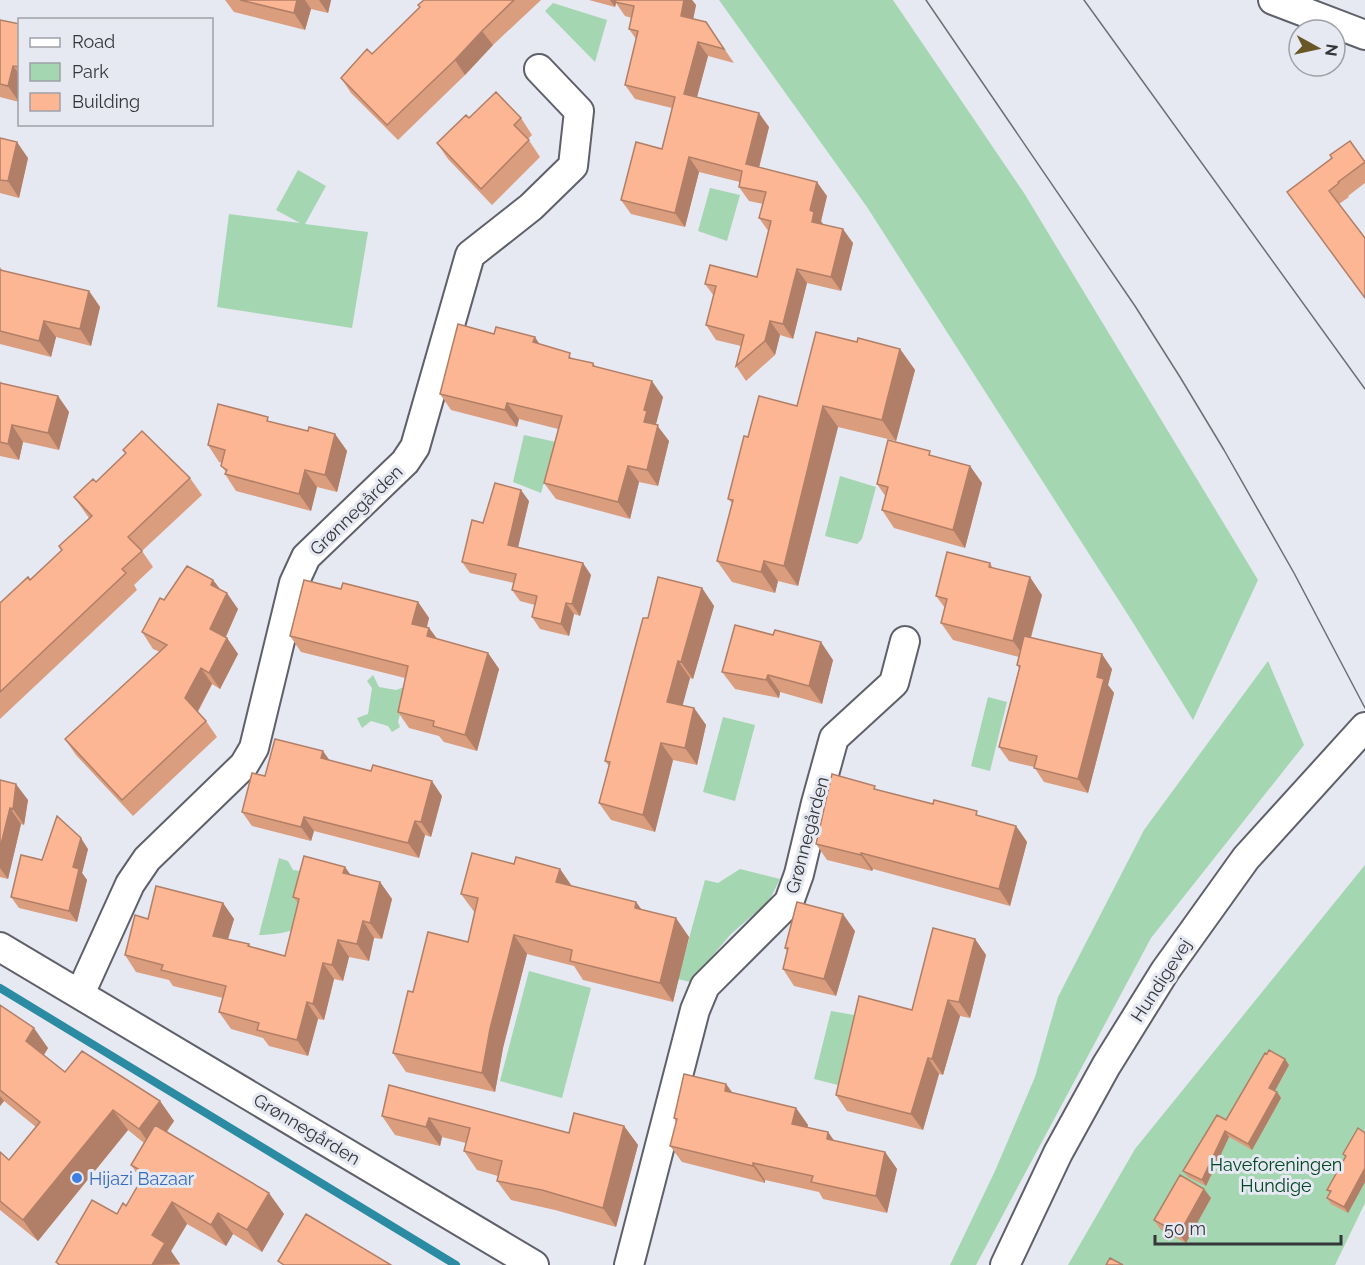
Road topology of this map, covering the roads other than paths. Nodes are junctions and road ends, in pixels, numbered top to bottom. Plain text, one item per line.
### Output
1 (1274, 0) edge
2 (1365, 35) edge
3 (539, 69) dead end
4 (905, 641) dead end
5 (1365, 727) edge
6 (0, 947) edge
7 (80, 994) junction
8 (534, 1265) edge
9 (629, 1265) edge
10 (1005, 1265) edge

1 - 2 street
3 - 7 street, Grønnegården
4 - 9 street, Grønnegården
5 - 10 street, Hundigevej
6 - 7 street, Grønnegården
7 - 8 street, Grønnegården

